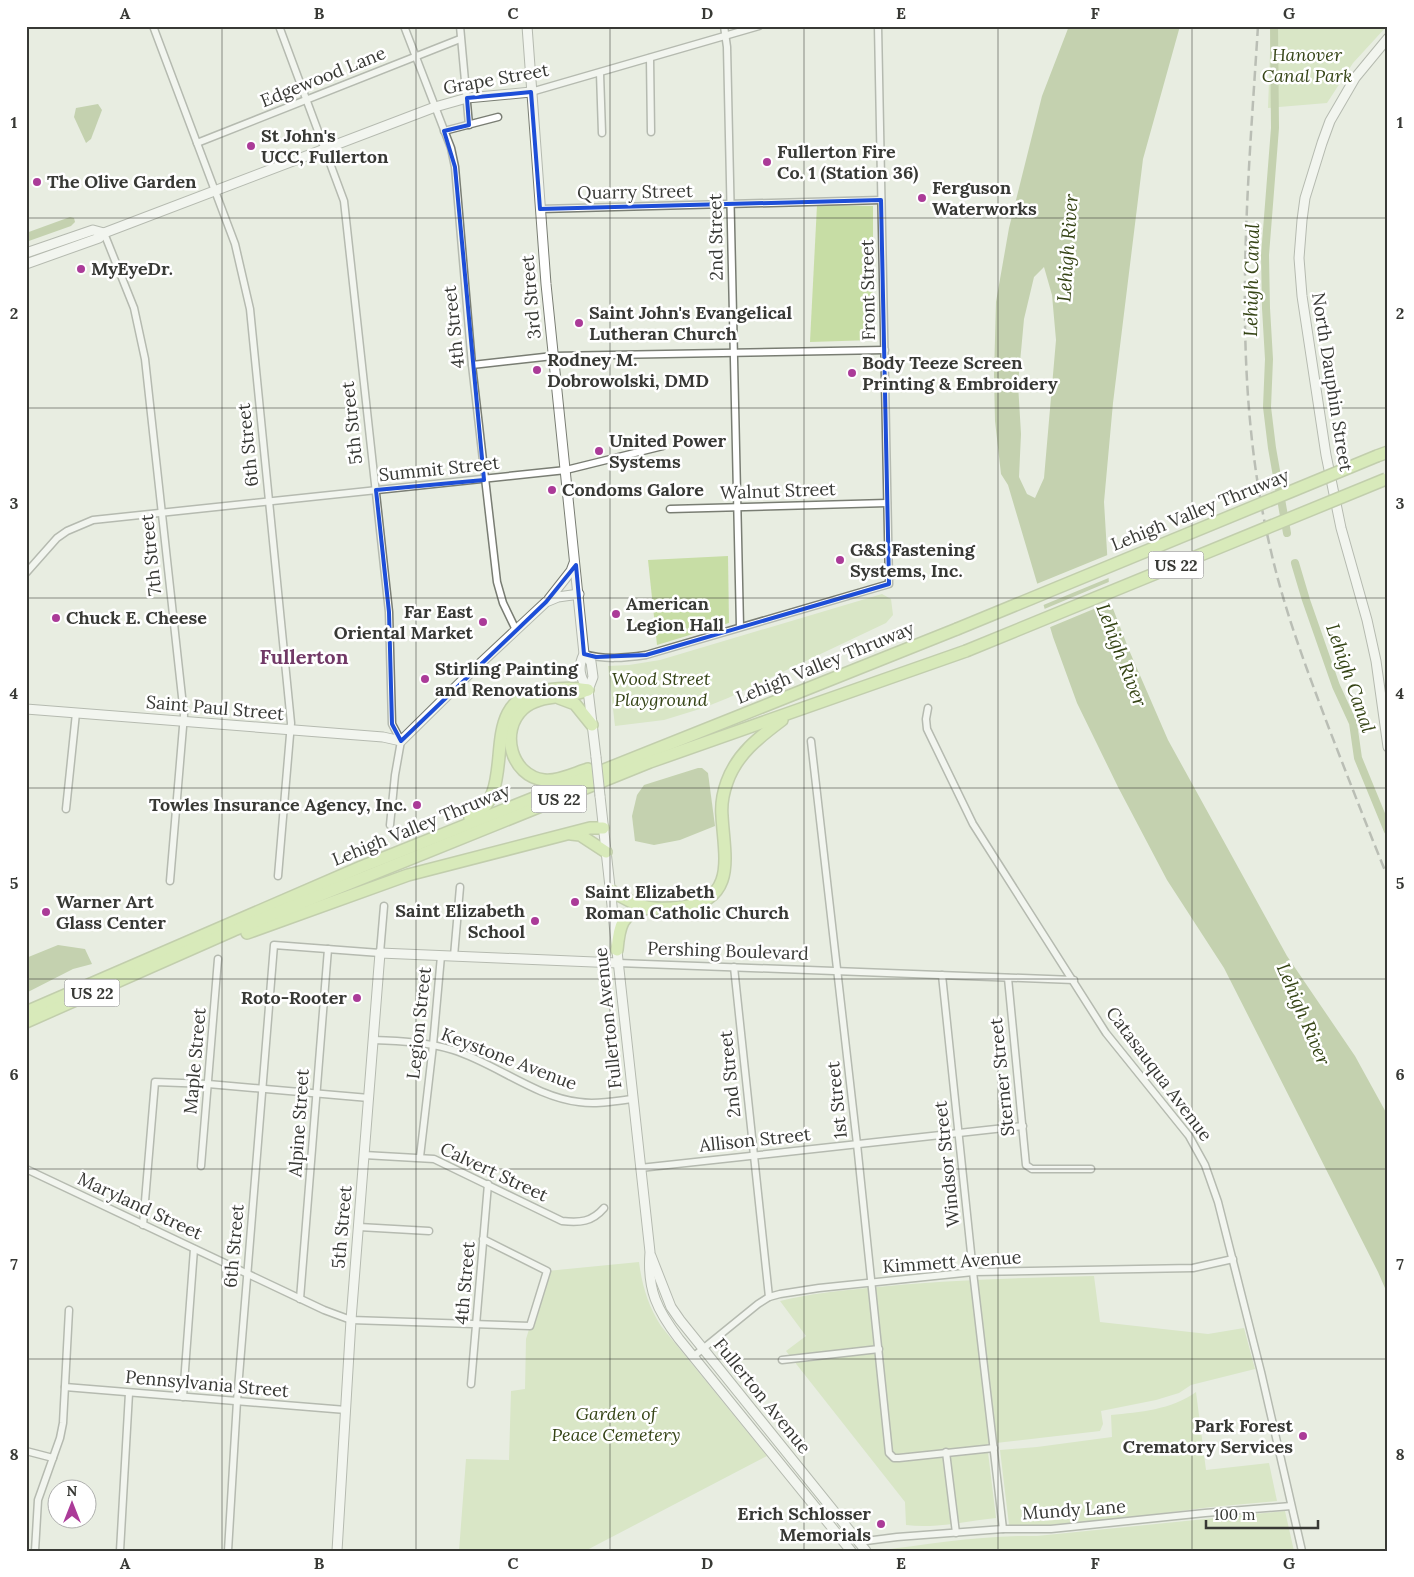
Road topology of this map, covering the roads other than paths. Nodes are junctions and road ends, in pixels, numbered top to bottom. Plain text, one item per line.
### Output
1 (153, 26) edge
2 (279, 26) edge
3 (404, 26) edge
4 (460, 26) edge
5 (527, 26) edge
6 (724, 26) edge
7 (759, 26) edge
8 (878, 26) edge
9 (726, 36) junction
10 (1388, 38) edge
11 (460, 39) junction
12 (416, 56) junction
13 (650, 58) junction
14 (600, 73) junction
15 (531, 92) junction
16 (467, 98) junction
17 (307, 100) junction
18 (435, 107) junction
19 (498, 117) dead end
20 (469, 125) junction
21 (444, 131) junction
22 (651, 132) dead end
23 (602, 133) dead end
24 (197, 143) junction
25 (325, 149) junction
26 (216, 191) junction
27 (882, 200) junction
28 (730, 205) junction
29 (540, 209) junction
30 (104, 233) junction
31 (26, 253) edge
32 (26, 264) edge
33 (885, 350) junction
34 (733, 353) junction
35 (553, 356) junction
36 (472, 365) junction
37 (663, 446) dead end
38 (1382, 454) edge
39 (566, 470) junction
40 (1387, 478) edge
41 (484, 480) junction
42 (376, 490) junction
43 (269, 501) junction
44 (887, 503) junction
45 (737, 507) junction
46 (670, 508) dead end
47 (162, 513) junction
48 (575, 560) junction
49 (26, 573) edge
50 (579, 594) junction
51 (546, 602) junction
52 (740, 627) junction
53 (516, 630) junction
54 (584, 654) junction
55 (588, 690) junction
56 (557, 698) junction
57 (928, 708) dead end
58 (26, 709) edge
59 (76, 713) junction
60 (792, 713) junction
61 (184, 721) junction
62 (592, 725) junction
63 (290, 730) junction
64 (401, 741) junction
65 (811, 741) dead end
66 (1388, 747) edge
67 (654, 750) junction
68 (66, 809) dead end
69 (390, 825) dead end
70 (603, 828) junction
71 (569, 834) junction
72 (606, 852) junction
73 (361, 867) junction
74 (278, 876) dead end
75 (170, 881) dead end
76 (460, 887) dead end
77 (610, 890) junction
78 (384, 906) dead end
79 (650, 908) junction
80 (328, 949) junction
81 (617, 950) junction
82 (380, 953) junction
83 (441, 956) junction
84 (454, 956) junction
85 (218, 958) dead end
86 (618, 963) junction
87 (158, 964) junction
88 (734, 967) junction
89 (838, 971) junction
90 (942, 975) junction
91 (1008, 978) junction
92 (1074, 980) junction
93 (26, 1012) edge
94 (26, 1022) edge
95 (373, 1040) junction
96 (433, 1045) junction
97 (208, 1084) junction
98 (262, 1089) junction
99 (316, 1094) junction
100 (369, 1098) junction
101 (633, 1099) junction
102 (1023, 1126) junction
103 (959, 1133) junction
104 (857, 1144) junction
105 (364, 1155) junction
106 (754, 1156) junction
107 (420, 1158) junction
108 (201, 1166) dead end
109 (640, 1168) junction
110 (26, 1169) edge
111 (1091, 1169) dead end
112 (488, 1184) junction
113 (604, 1208) dead end
114 (143, 1225) junction
115 (359, 1227) junction
116 (429, 1231) dead end
117 (483, 1239) junction
118 (194, 1249) junction
119 (650, 1252) junction
120 (1233, 1259) junction
121 (973, 1272) junction
122 (247, 1273) junction
123 (871, 1282) junction
124 (769, 1297) junction
125 (300, 1299) junction
126 (69, 1310) dead end
127 (351, 1320) junction
128 (476, 1325) junction
129 (703, 1350) junction
130 (879, 1350) junction
131 (694, 1356) junction
132 (782, 1360) dead end
133 (471, 1384) dead end
134 (65, 1388) junction
135 (129, 1393) junction
136 (183, 1397) junction
137 (237, 1401) junction
138 (346, 1410) junction
139 (994, 1448) junction
140 (26, 1451) edge
141 (946, 1452) junction
142 (53, 1458) junction
143 (1291, 1506) junction
144 (1003, 1529) junction
145 (956, 1532) junction
146 (858, 1542) junction
147 (849, 1550) edge
148 (35, 1551) edge
149 (120, 1551) edge
150 (228, 1551) edge
151 (337, 1551) edge
152 (866, 1551) edge
153 (1302, 1551) edge

1 - 24 street, 6th Street
2 - 17 street, 5th Street
3 - 12 street, 4th Street
4 - 11 street
5 - 15 main road, 3rd Street
6 - 9 street, 2nd Street
7 - 9 street, Grape Street
8 - 27 street, Front Street
9 - 13 street, Grape Street
9 - 28 street, 2nd Street
10 - 66 main road, North Dauphin Street
11 - 12 street, Edgewood Lane
11 - 16 street
12 - 17 street, Edgewood Lane
12 - 18 street, 4th Street
13 - 14 street, Grape Street
13 - 22 street
14 - 15 street, Grape Street
14 - 23 street
15 - 16 main road, Grape Street
15 - 29 main road, 3rd Street
16 - 18 main road, Grape Street
16 - 20 street
17 - 24 street, Edgewood Lane
17 - 25 street, 5th Street
18 - 21 street, 4th Street
18 - 25 main road, Grape Street
19 - 20 street
20 - 21 street
21 - 36 street, 4th Street
24 - 26 street, 6th Street
25 - 26 main road, Grape Street
25 - 42 street, 5th Street
26 - 30 main road, Grape Street
26 - 43 street, 6th Street
27 - 28 street, Quarry Street
27 - 33 street, Front Street
28 - 29 street, Quarry Street
28 - 34 street, 2nd Street
29 - 35 main road, 3rd Street
30 - 31 main road, Grape Street
30 - 32 main road, Grape Street
30 - 47 street, 7th Street
33 - 34 street
33 - 44 street, Front Street
34 - 35 street
34 - 45 street, 2nd Street
35 - 36 street
35 - 39 main road, 3rd Street
36 - 41 street, 4th Street
37 - 39 street, Summit Street
38 - 67 highway, Lehigh Valley Thruway / US 22, bridge
39 - 41 street, Summit Street
39 - 48 main road, 3rd Street
40 - 60 highway, Lehigh Valley Thruway / US 22, bridge
41 - 42 street, Summit Street
41 - 53 street, 4th Street
42 - 43 street, Summit Street
42 - 64 street, 5th Street
43 - 47 street, Summit Street
43 - 63 street, 6th Street
44 - 45 street, Walnut Street
44 - 52 street, Front Street
45 - 46 street, Walnut Street
45 - 52 street, 2nd Street
47 - 49 street, Summit Street
47 - 61 street, 7th Street
48 - 50 main road, 3rd Street
48 - 51 main road
50 - 51 main road
50 - 54 main road, Fullerton Avenue
51 - 53 main road
52 - 54 street
53 - 64 main road
54 - 55 main road, Fullerton Avenue
55 - 56 highway
55 - 62 main road, Fullerton Avenue
55 - 73 highway
56 - 62 highway
56 - 67 highway
57 - 92 street, Catasauqua Avenue
58 - 59 main road, Saint Paul Street
59 - 61 main road, Saint Paul Street
59 - 68 street
60 - 79 highway
60 - 87 highway, Lehigh Valley Thruway / US 22
61 - 63 main road, Saint Paul Street
61 - 75 street, 7th Street
62 - 70 main road, Fullerton Avenue, bridge
63 - 64 main road, Saint Paul Street
63 - 74 street, 6th Street
64 - 69 street
65 - 89 street, 1st Street
67 - 73 highway, Lehigh Valley Thruway / US 22
70 - 71 highway
70 - 72 main road, Fullerton Avenue
71 - 72 highway
71 - 87 highway
72 - 77 main road, Fullerton Avenue
73 - 93 highway, Lehigh Valley Thruway / US 22
76 - 84 street
77 - 79 highway
77 - 81 main road, Fullerton Avenue
78 - 82 street, 5th Street
79 - 81 highway
80 - 82 street
80 - 98 street, 6th Street
80 - 99 street, Alpine Street
81 - 86 main road, Fullerton Avenue
82 - 83 main road, Pershing Boulevard
82 - 95 main road, 5th Street
83 - 84 main road, Pershing Boulevard
83 - 96 street, Legion Street
84 - 86 main road, Pershing Boulevard
85 - 97 street, Maple Street
86 - 88 street, Pershing Boulevard
86 - 101 main road, Fullerton Avenue
87 - 94 highway, Lehigh Valley Thruway / US 22
88 - 89 street, Pershing Boulevard
88 - 106 street, 2nd Street
89 - 90 street, Pershing Boulevard
89 - 104 street, 1st Street
90 - 91 street, Pershing Boulevard
90 - 103 street, Windsor Street
91 - 92 street, Pershing Boulevard
91 - 102 street, Sterner Street
92 - 120 street, Catasauqua Avenue
95 - 96 street, Keystone Avenue
95 - 100 main road, 5th Street
96 - 101 street, Keystone Avenue
96 - 107 street, Legion Street
97 - 98 street
97 - 108 street, Maple Street
97 - 114 street
98 - 99 street
98 - 122 street, 6th Street
99 - 100 street
99 - 125 street, Alpine Street
100 - 105 main road, 5th Street
101 - 109 main road, Fullerton Avenue
102 - 103 street, Allison Street
102 - 111 street, Sterner Street
103 - 104 street, Allison Street
103 - 121 street, Windsor Street
104 - 106 street, Allison Street
104 - 123 street, 1st Street
105 - 107 street, Calvert Street
105 - 115 main road, 5th Street
106 - 109 street, Allison Street
106 - 124 street, 2nd Street
107 - 112 street, Calvert Street
109 - 119 main road, Fullerton Avenue
110 - 114 street, Maryland Street
112 - 113 street, Calvert Street
112 - 117 street, 4th Street
114 - 118 street, Maryland Street
115 - 116 street
115 - 127 main road, 5th Street
117 - 128 street, 4th Street
117 - 128 street, Maryland Street
118 - 122 street, Maryland Street
118 - 136 street
119 - 129 main road, Fullerton Avenue
119 - 131 main road, Fullerton Avenue
120 - 121 street, Kimmett Avenue
120 - 143 street, Catasauqua Avenue
121 - 123 street, Kimmett Avenue
121 - 139 street, Windsor Street
122 - 125 street, Maryland Street
122 - 137 street, 6th Street
123 - 124 street, Kimmett Avenue
123 - 130 street, 1st Street
124 - 129 street, Kimmett Avenue
125 - 127 street, Maryland Street
126 - 134 street
127 - 128 street, Maryland Street
127 - 138 main road, 5th Street
128 - 133 street, 4th Street
129 - 131 street, Kimmett Avenue
129 - 146 main road, Fullerton Avenue
130 - 132 street
130 - 141 street, 1st Street
131 - 147 main road, Fullerton Avenue
134 - 135 street, Pennsylvania Street
134 - 142 street
135 - 136 street, Pennsylvania Street
135 - 149 street
136 - 137 street, Pennsylvania Street
137 - 138 street, Pennsylvania Street
137 - 150 street, 6th Street
138 - 151 main road, 5th Street
139 - 141 street
139 - 144 street, Windsor Street
140 - 142 street
141 - 145 street
142 - 148 street
143 - 144 street, Mundy Lane
143 - 153 street, Catasauqua Avenue
144 - 145 street, Mundy Lane
145 - 146 street, Mundy Lane
146 - 152 main road, Fullerton Avenue

